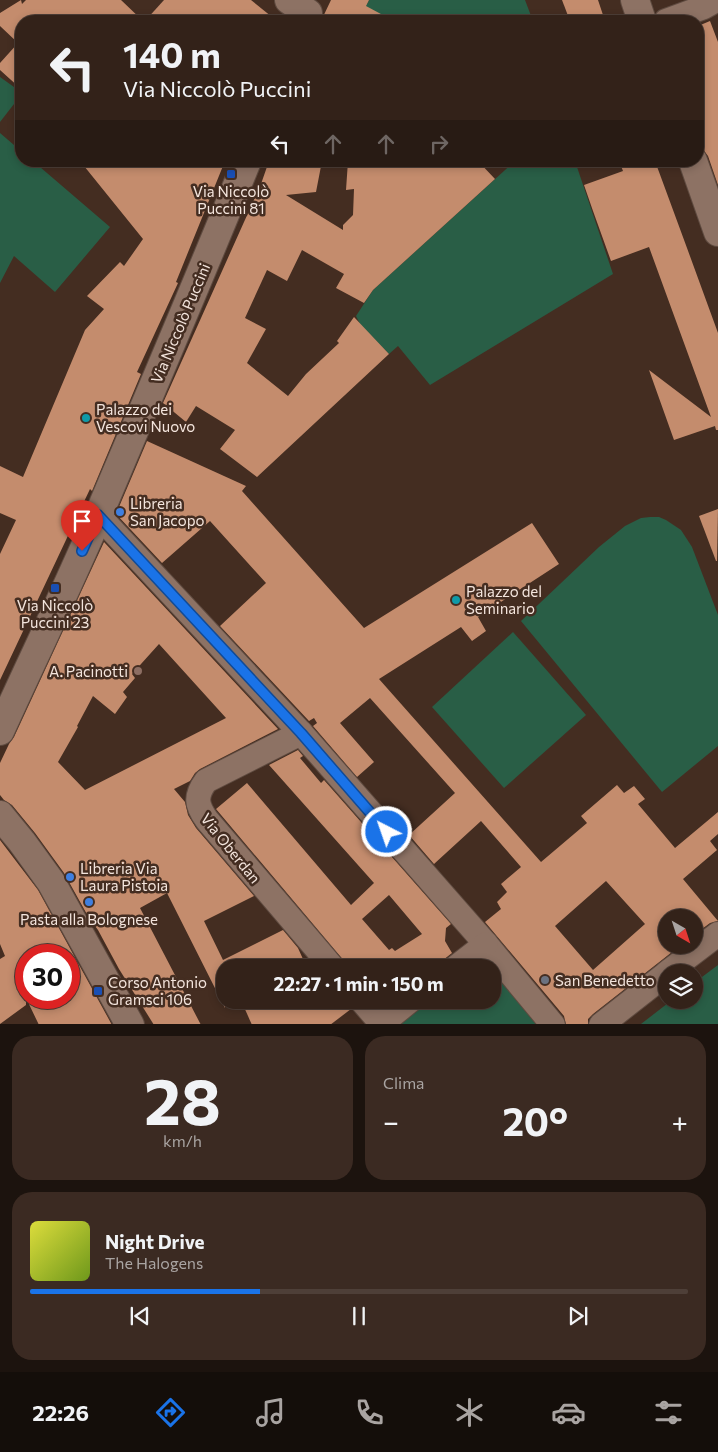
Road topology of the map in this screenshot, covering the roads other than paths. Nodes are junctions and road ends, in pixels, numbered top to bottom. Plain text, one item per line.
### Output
1 (635, 0) edge
2 (716, 0) edge
3 (640, 15) edge
4 (682, 15) edge
5 (245, 167) edge
6 (695, 167) edge
7 (718, 232) edge
8 (98, 515) junction
9 (0, 731) edge
10 (301, 733) junction
11 (0, 815) edge
12 (718, 934) edge
13 (486, 944) junction
14 (325, 959) edge
15 (467, 959) edge
16 (679, 964) edge
17 (658, 980) edge
18 (368, 1009) edge
19 (399, 1009) edge
20 (130, 1024) edge
21 (380, 1024) edge
22 (554, 1024) edge
23 (601, 1024) edge

1 - 3 street
2 - 4 street
5 - 8 street, Via Niccolò Puccini
6 - 7 street
8 - 9 street, Via Niccolò Puccini
8 - 10 street
10 - 13 street
10 - 14 street, Via Oberdan
11 - 20 street
12 - 16 street
13 - 15 street
13 - 22 street
17 - 23 street
18 - 21 street
19 - 21 street

